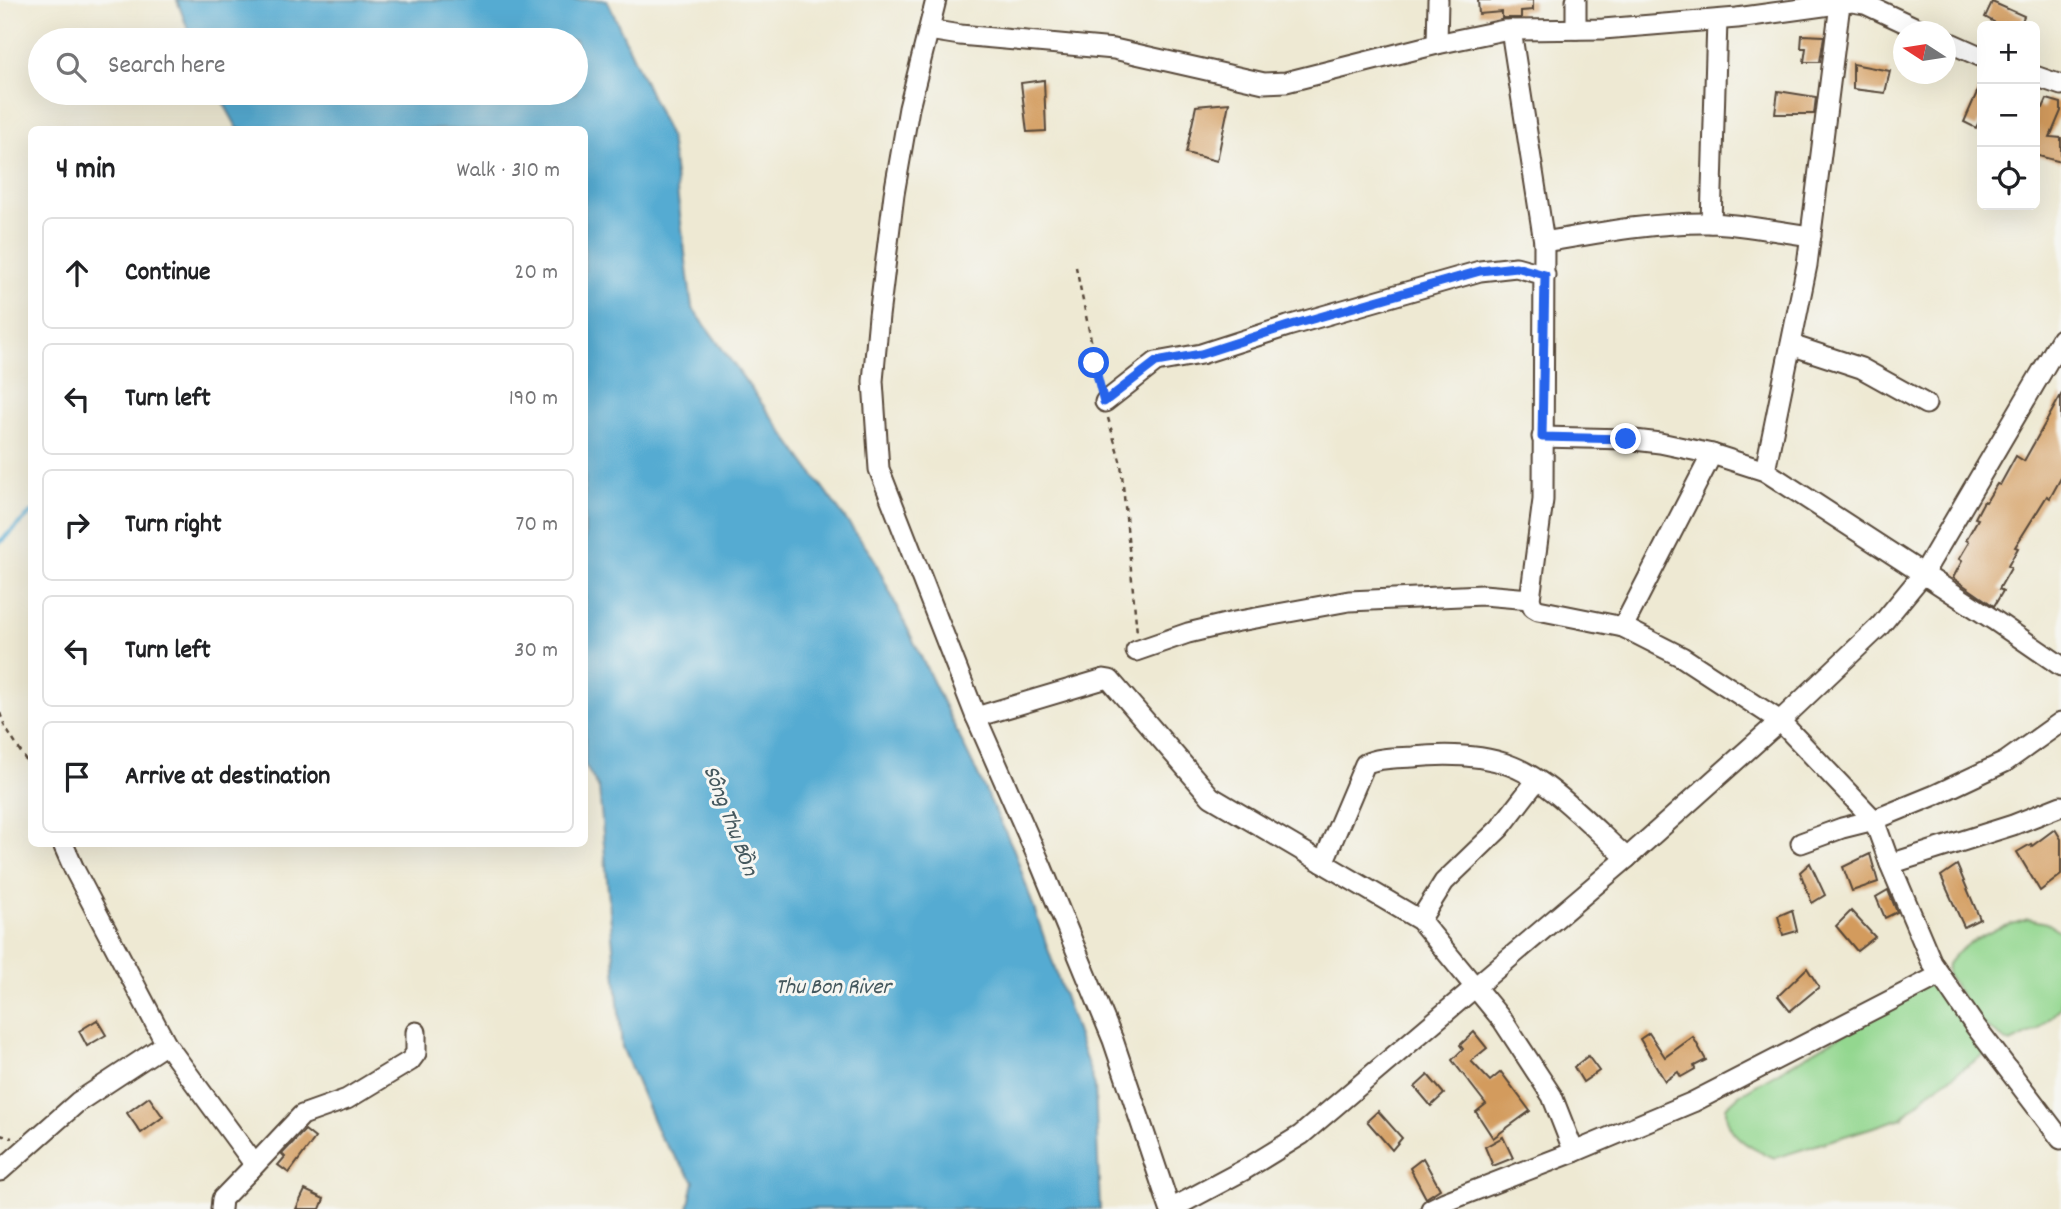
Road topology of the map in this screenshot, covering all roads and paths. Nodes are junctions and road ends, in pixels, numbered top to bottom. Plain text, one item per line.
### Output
1 (936, 0) edge
2 (1438, 0) edge
3 (1576, 0) edge
4 (1866, 2) edge
5 (1840, 4) junction
6 (1737, 9) edge
7 (1717, 20) junction
8 (1903, 21) edge
9 (1576, 29) junction
10 (929, 30) junction
11 (1511, 30) junction
12 (1437, 44) junction
13 (1956, 46) edge
14 (1977, 55) edge
15 (2040, 78) edge
16 (2061, 85) edge
17 (1711, 223) junction
18 (1811, 236) junction
19 (1544, 242) junction
20 (1076, 267) dead end
21 (1545, 275) junction
22 (2061, 339) edge
23 (1791, 345) junction
24 (1104, 402) junction
25 (1926, 404) dead end
26 (1542, 437) junction
27 (1712, 454) junction
28 (1765, 471) junction
29 (1923, 575) junction
30 (1530, 599) junction
31 (1623, 627) junction
32 (1136, 651) joint
33 (2061, 666) edge
34 (0, 713) edge
35 (976, 717) junction
36 (1780, 721) junction
37 (2061, 722) edge
38 (28, 764) edge
39 (1537, 780) junction
40 (2061, 806) edge
41 (1874, 820) junction
42 (1801, 843) dead end
43 (64, 847) edge
44 (1628, 858) junction
45 (1323, 863) junction
46 (1890, 864) junction
47 (1420, 920) junction
48 (1940, 975) junction
49 (1474, 989) junction
50 (416, 1032) dead end
51 (166, 1044) junction
52 (2061, 1139) edge
53 (1574, 1152) junction
54 (251, 1169) junction
55 (0, 1171) edge
56 (221, 1209) edge
57 (1171, 1209) edge
58 (1431, 1209) edge

1 - 10 street
2 - 12 street
3 - 9 street
4 - 5 street
4 - 8 street
5 - 6 street
5 - 18 street
6 - 7 street
7 - 9 street
7 - 17 street
9 - 11 street
10 - 12 street
10 - 35 street
11 - 12 street
11 - 19 street
13 - 14 street
15 - 16 street
17 - 18 street
17 - 19 street
18 - 23 street
19 - 21 street
20 - 24 path
21 - 24 street
21 - 26 street
22 - 29 street
23 - 25 street
23 - 28 street
24 - 32 path
26 - 27 street
26 - 30 street
27 - 28 street
27 - 31 street
28 - 29 street
29 - 33 street
29 - 36 street
30 - 31 street
30 - 32 street
31 - 36 street
34 - 38 path
35 - 45 street
35 - 57 street
36 - 41 street
36 - 44 street
37 - 41 street
39 - 44 street
39 - 45 street
39 - 47 street
40 - 46 street
41 - 42 street
41 - 46 street
43 - 51 street
44 - 49 street
45 - 47 street
46 - 48 street
47 - 49 street
48 - 52 street
48 - 53 street
49 - 53 street
49 - 57 street
50 - 54 street
51 - 54 street
51 - 55 street
53 - 58 street
54 - 56 street

